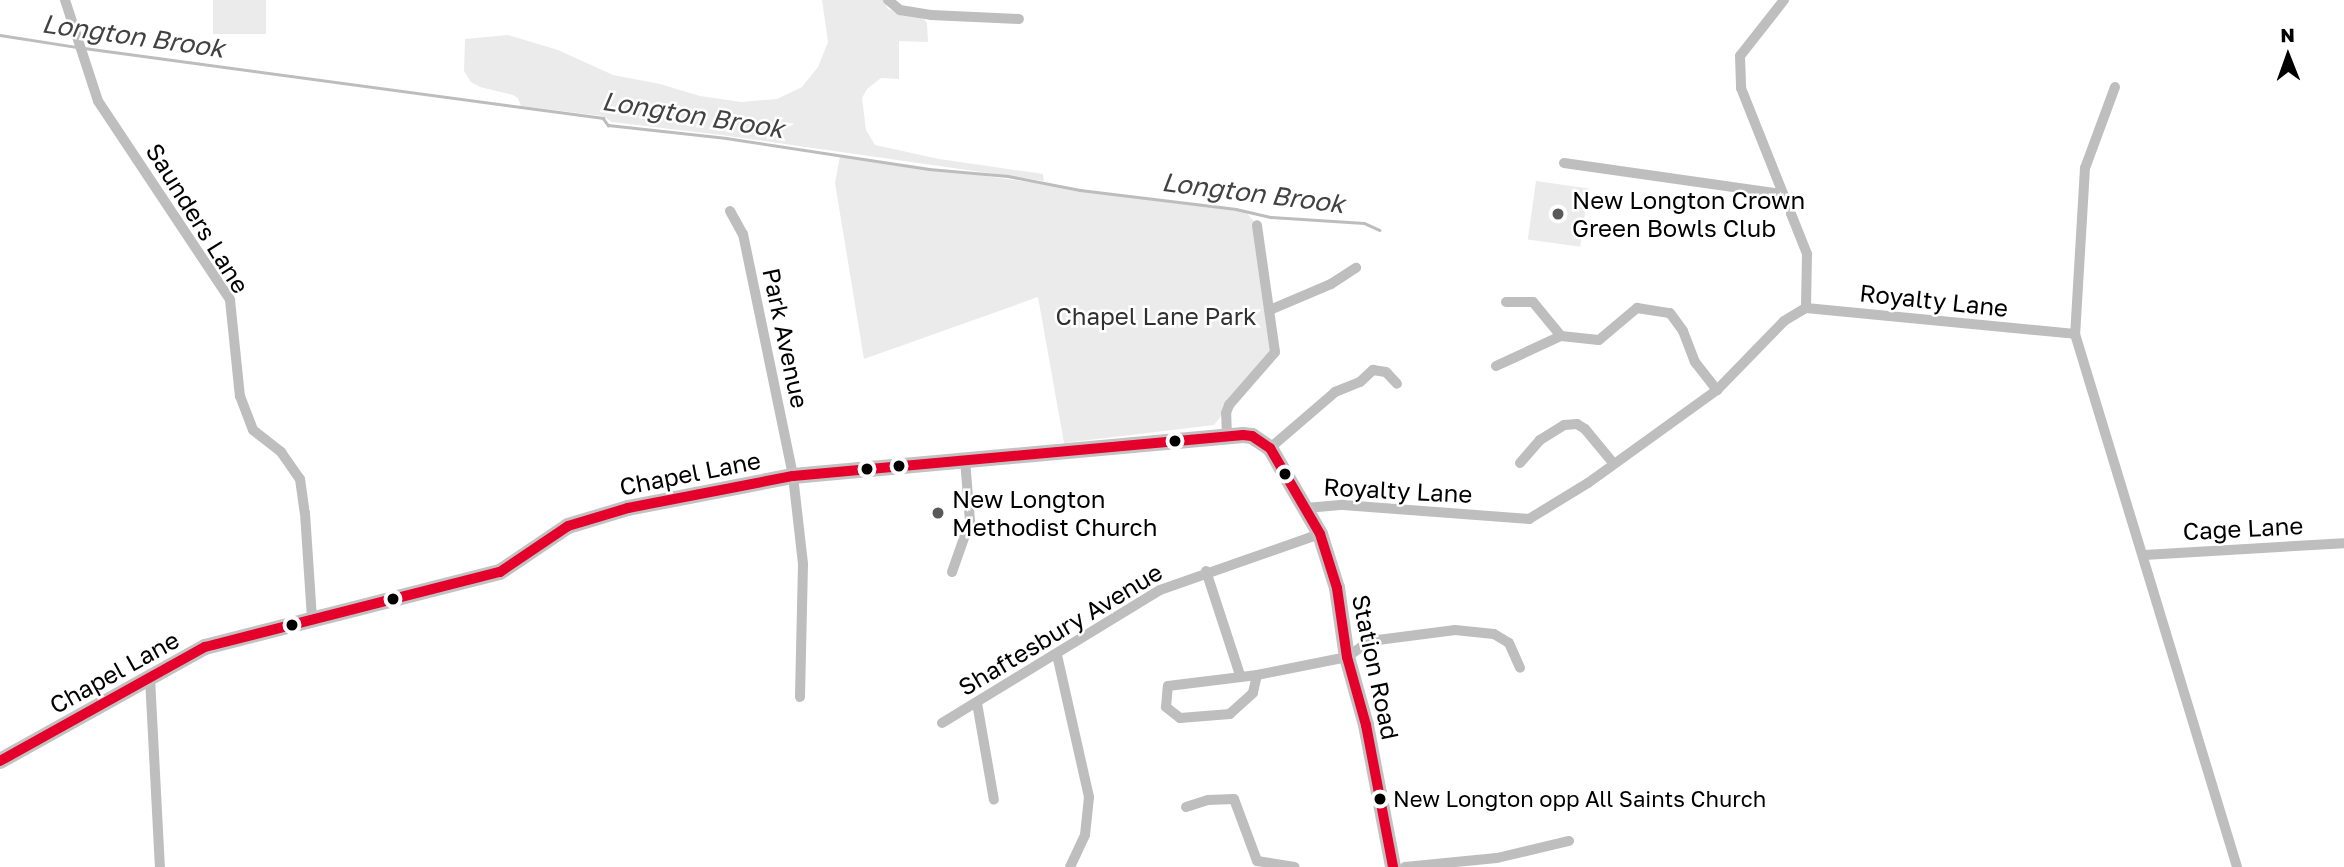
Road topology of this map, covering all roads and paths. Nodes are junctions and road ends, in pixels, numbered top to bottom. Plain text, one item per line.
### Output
1 (65, 0) edge
2 (888, 0) edge
3 (1784, 0) edge
4 (1019, 19) dead end
5 (2115, 87) dead end
6 (1564, 163) dead end
7 (1783, 194) junction
8 (730, 211) dead end
9 (1257, 225) dead end
10 (1356, 268) dead end
11 (1506, 302) dead end
12 (1806, 308) junction
13 (1270, 310) junction
14 (2075, 334) junction
15 (1561, 336) junction
16 (1496, 366) dead end
17 (1397, 384) dead end
18 (1717, 390) junction
19 (1227, 437) junction
20 (1270, 448) junction
21 (965, 460) junction
22 (1520, 463) dead end
23 (1614, 464) junction
24 (793, 476) junction
25 (1306, 509) junction
26 (1320, 534) junction
27 (2344, 543) edge
28 (2144, 555) junction
29 (1206, 571) junction
30 (952, 572) dead end
31 (312, 618) junction
32 (1057, 655) junction
33 (1347, 657) junction
34 (1520, 668) dead end
35 (1240, 675) junction
36 (1257, 675) junction
37 (150, 678) junction
38 (800, 697) dead end
39 (977, 703) junction
40 (942, 723) dead end
41 (0, 761) edge
42 (994, 800) dead end
43 (1186, 807) dead end
44 (1569, 841) dead end
45 (1498, 862) edge
46 (160, 867) edge
47 (1071, 867) edge
48 (1295, 867) edge
49 (1393, 867) edge
50 (1405, 867) edge
51 (2237, 867) edge

1 - 31 street, Saunders Lane
2 - 4 street
3 - 7 street
5 - 14 street
6 - 7 street
7 - 12 street
8 - 24 street, Park Avenue
9 - 13 street
10 - 13 street
11 - 15 street
12 - 14 street, Royalty Lane
12 - 18 street, Royalty Lane
13 - 19 street
14 - 28 street
15 - 16 street
15 - 18 street
17 - 20 street
18 - 23 street, Royalty Lane
19 - 20 street, Chapel Lane
19 - 21 street, Chapel Lane
20 - 25 street, Station Road
21 - 24 street, Chapel Lane
21 - 30 street
22 - 23 street
23 - 25 street, Royalty Lane
24 - 31 street, Chapel Lane
24 - 38 street, Park Avenue
25 - 26 street, Station Road
26 - 29 street, Shaftesbury Avenue
26 - 33 street, Station Road
27 - 28 street, Cage Lane
28 - 51 street
29 - 32 street, Shaftesbury Avenue
29 - 35 street
31 - 37 street, Chapel Lane
32 - 39 street, Shaftesbury Avenue
32 - 47 street
33 - 34 street
33 - 36 street
33 - 49 street, Station Road
35 - 36 street
35 - 36 street
37 - 41 street, Chapel Lane
37 - 46 street
39 - 40 street, Shaftesbury Avenue
39 - 42 street
43 - 48 street
44 - 45 street
45 - 50 street

